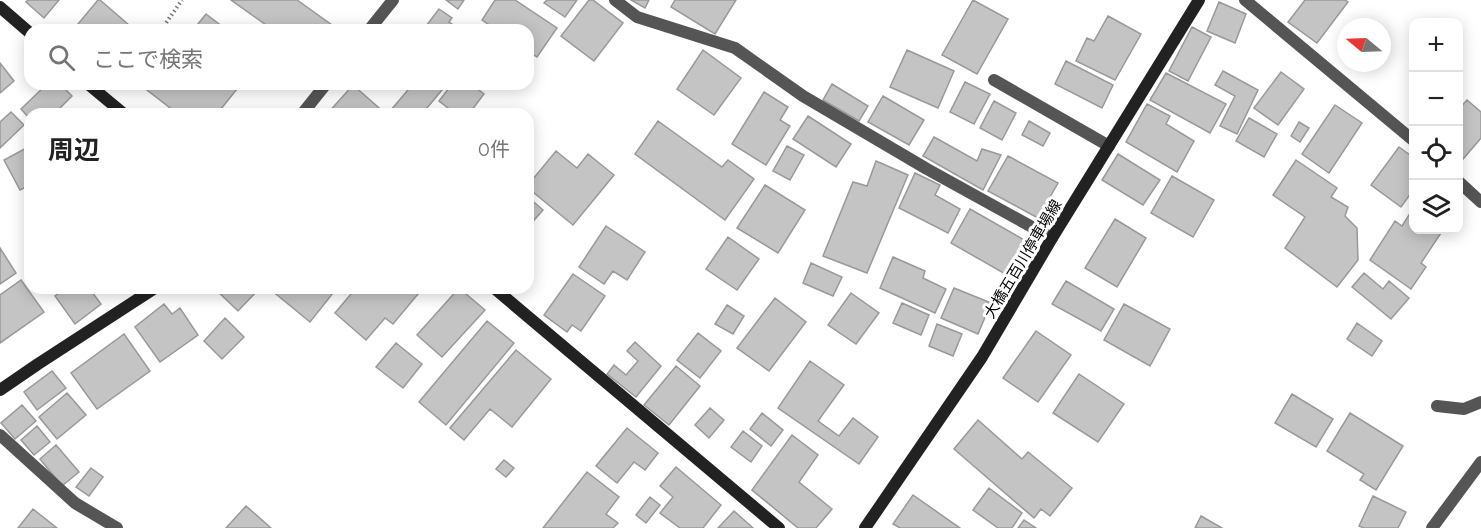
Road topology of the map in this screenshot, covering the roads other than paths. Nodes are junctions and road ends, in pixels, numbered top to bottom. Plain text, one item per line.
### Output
1 (393, 0) edge
2 (615, 0) edge
3 (1199, 0) edge
4 (1245, 0) edge
5 (0, 7) edge
6 (374, 24) edge
7 (24, 28) edge
8 (994, 80) dead end
9 (95, 90) edge
10 (321, 90) edge
11 (117, 108) edge
12 (307, 108) edge
13 (1409, 138) edge
14 (1109, 146) junction
15 (1463, 186) edge
16 (1481, 202) edge
17 (1052, 238) junction
18 (146, 294) edge
19 (501, 294) edge
20 (0, 390) edge
21 (1481, 402) edge
22 (1437, 406) dead end
23 (0, 435) edge
24 (1481, 462) edge
25 (117, 528) edge
26 (779, 528) edge
27 (865, 528) edge
28 (1432, 528) edge

1 - 6 street
2 - 17 street
3 - 14 main road, 大橋五百川停車場線
4 - 13 street
5 - 7 main road
8 - 14 street
9 - 11 main road
10 - 12 street
14 - 17 main road, 大橋五百川停車場線
15 - 16 street
17 - 27 main road, 大橋五百川停車場線
18 - 20 main road
19 - 26 main road
21 - 22 street
23 - 25 street
24 - 28 street

